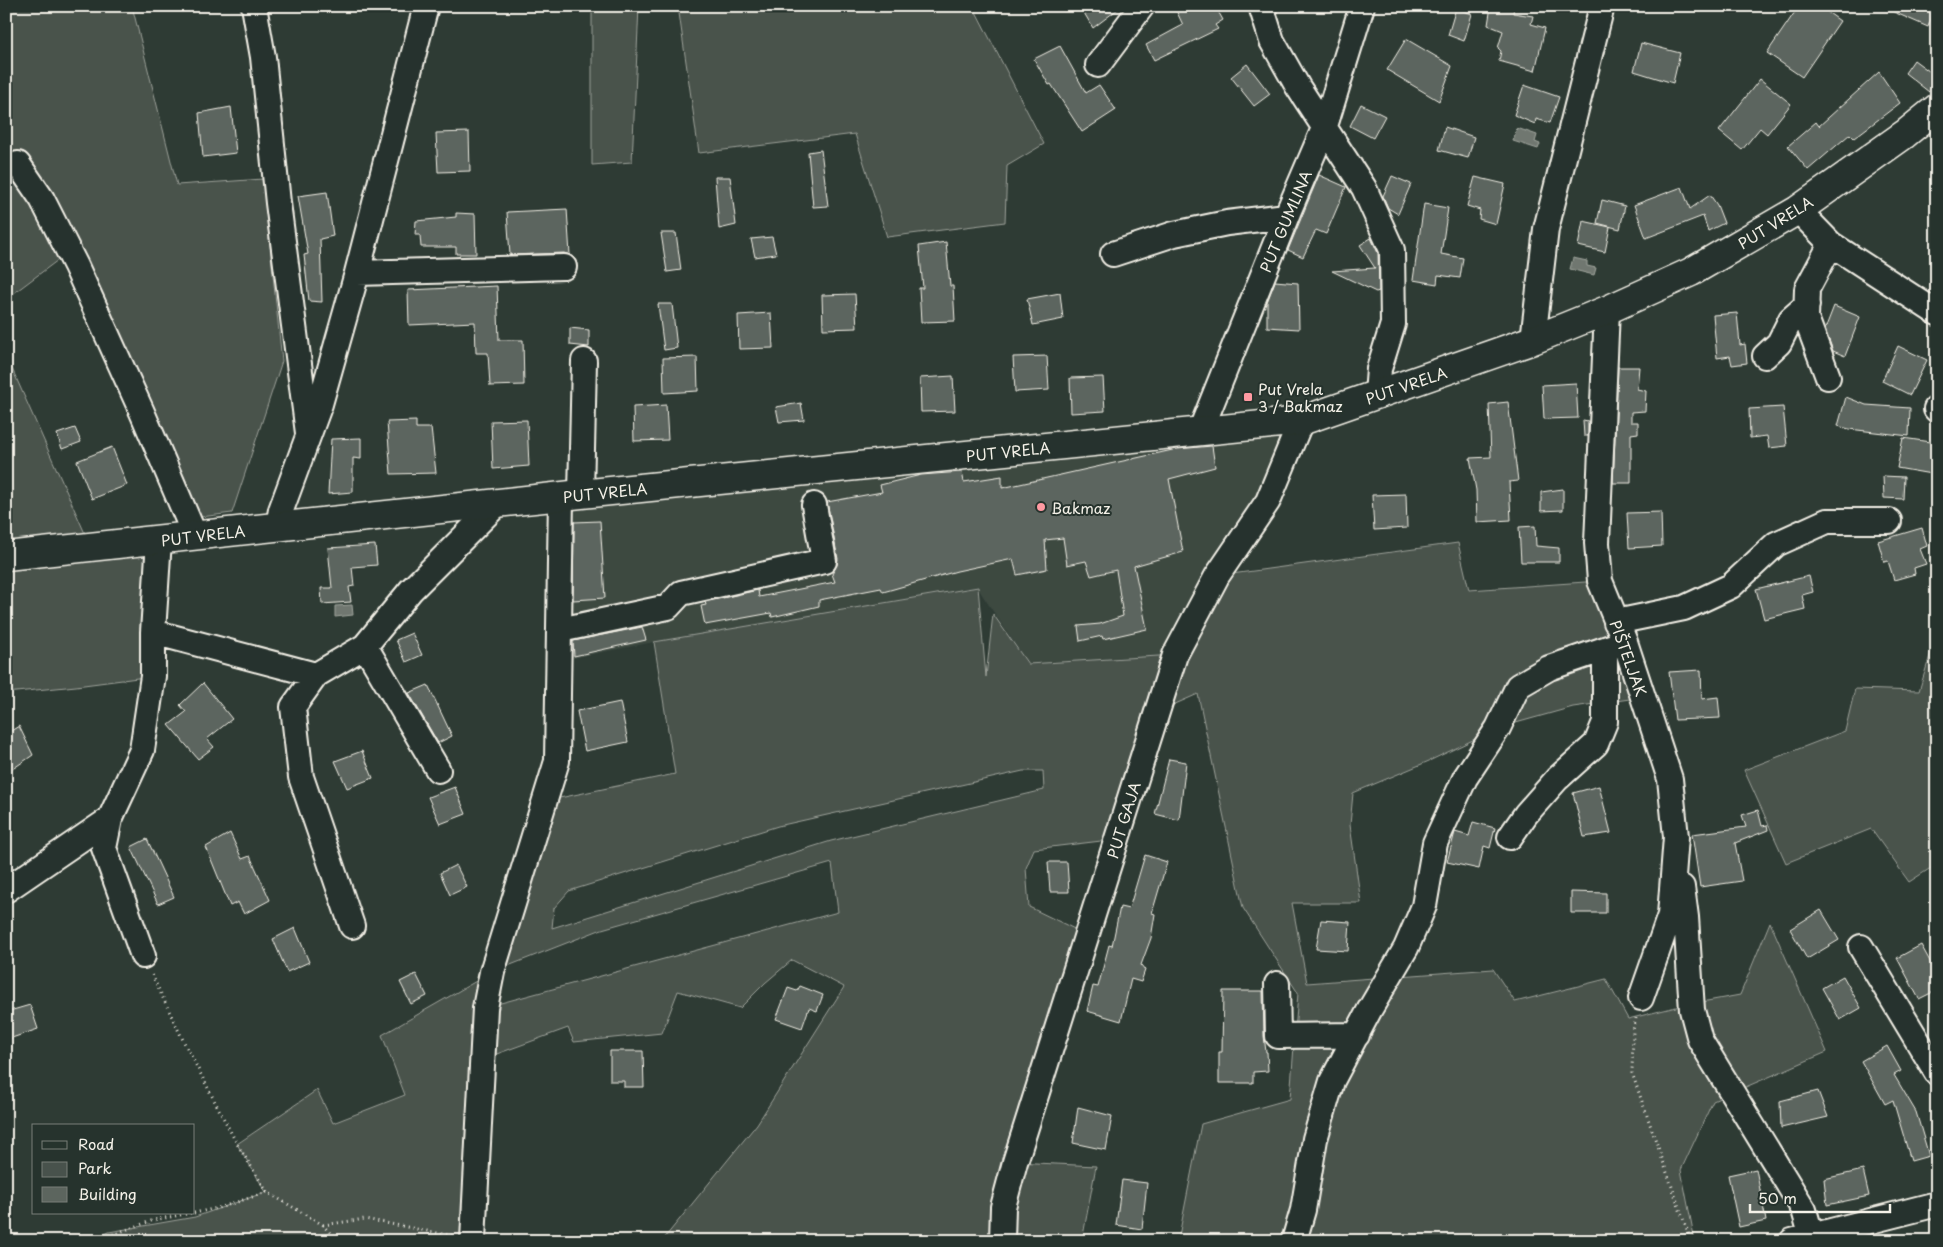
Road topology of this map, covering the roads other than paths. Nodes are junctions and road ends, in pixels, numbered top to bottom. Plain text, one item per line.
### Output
1 (254, 6) edge
2 (426, 6) edge
3 (1142, 6) edge
4 (1261, 6) edge
5 (1362, 6) edge
6 (1602, 6) edge
7 (1098, 66) dead end
8 (1937, 108) edge
9 (1325, 126) junction
10 (18, 164) dead end
11 (1798, 210) junction
12 (1286, 216) junction
13 (1831, 244) junction
14 (1113, 254) dead end
15 (564, 267) dead end
16 (358, 273) junction
17 (1807, 305) junction
18 (1607, 310) junction
19 (1937, 313) edge
20 (1533, 340) junction
21 (1764, 356) dead end
22 (584, 361) dead end
23 (1828, 377) dead end
24 (1377, 395) junction
25 (1301, 422) junction
26 (1200, 432) junction
27 (308, 434) junction
28 (571, 495) junction
29 (498, 503) junction
30 (814, 505) dead end
31 (1889, 521) dead end
32 (278, 526) junction
33 (194, 536) junction
34 (159, 540) junction
35 (6, 556) edge
36 (560, 630) junction
37 (153, 632) junction
38 (1615, 638) junction
39 (365, 646) junction
40 (316, 675) junction
41 (438, 770) dead end
42 (110, 819) junction
43 (1510, 837) dead end
44 (1676, 837) junction
45 (6, 890) edge
46 (352, 926) dead end
47 (1861, 947) dead end
48 (143, 956) road end
49 (1277, 984) dead end
50 (1641, 998) road end
51 (1357, 1035) junction
52 (1937, 1073) edge
53 (1937, 1204) edge
54 (1806, 1239) edge
55 (473, 1240) edge
56 (1003, 1241) edge
57 (1294, 1241) edge

1 - 27 street
2 - 16 street
3 - 7 street
4 - 9 street
5 - 9 street, PUT GUMLINA
6 - 20 street
8 - 11 main road, PUT VRELA
9 - 12 street, PUT GUMLINA
9 - 24 street
10 - 33 street
11 - 13 street
11 - 18 main road, PUT VRELA
12 - 14 street
12 - 26 street, PUT GUMLINA
13 - 17 street
13 - 19 street
15 - 16 street
16 - 27 street
17 - 21 street
17 - 23 street
18 - 20 main road, PUT VRELA
18 - 38 street, PIŠTELJAK
20 - 24 main road, PUT VRELA
22 - 28 street
24 - 25 main road, PUT VRELA
25 - 26 main road, PUT VRELA
25 - 56 street, PUT GAJA
26 - 28 main road, PUT VRELA
27 - 32 street
28 - 29 main road, PUT VRELA
28 - 36 street
29 - 32 main road, PUT VRELA
29 - 39 street
30 - 36 street
31 - 38 street
32 - 33 main road, PUT VRELA
33 - 34 main road, PUT VRELA
34 - 35 main road, PUT VRELA
34 - 37 street
36 - 55 street
37 - 40 street
37 - 42 street
38 - 43 street
38 - 44 street, PIŠTELJAK
38 - 51 street
39 - 40 street
39 - 41 street
40 - 46 street
42 - 45 street
42 - 48 street
44 - 50 street, PIŠTELJAK
44 - 54 street
47 - 52 street
49 - 51 street
51 - 57 street
53 - 54 street

